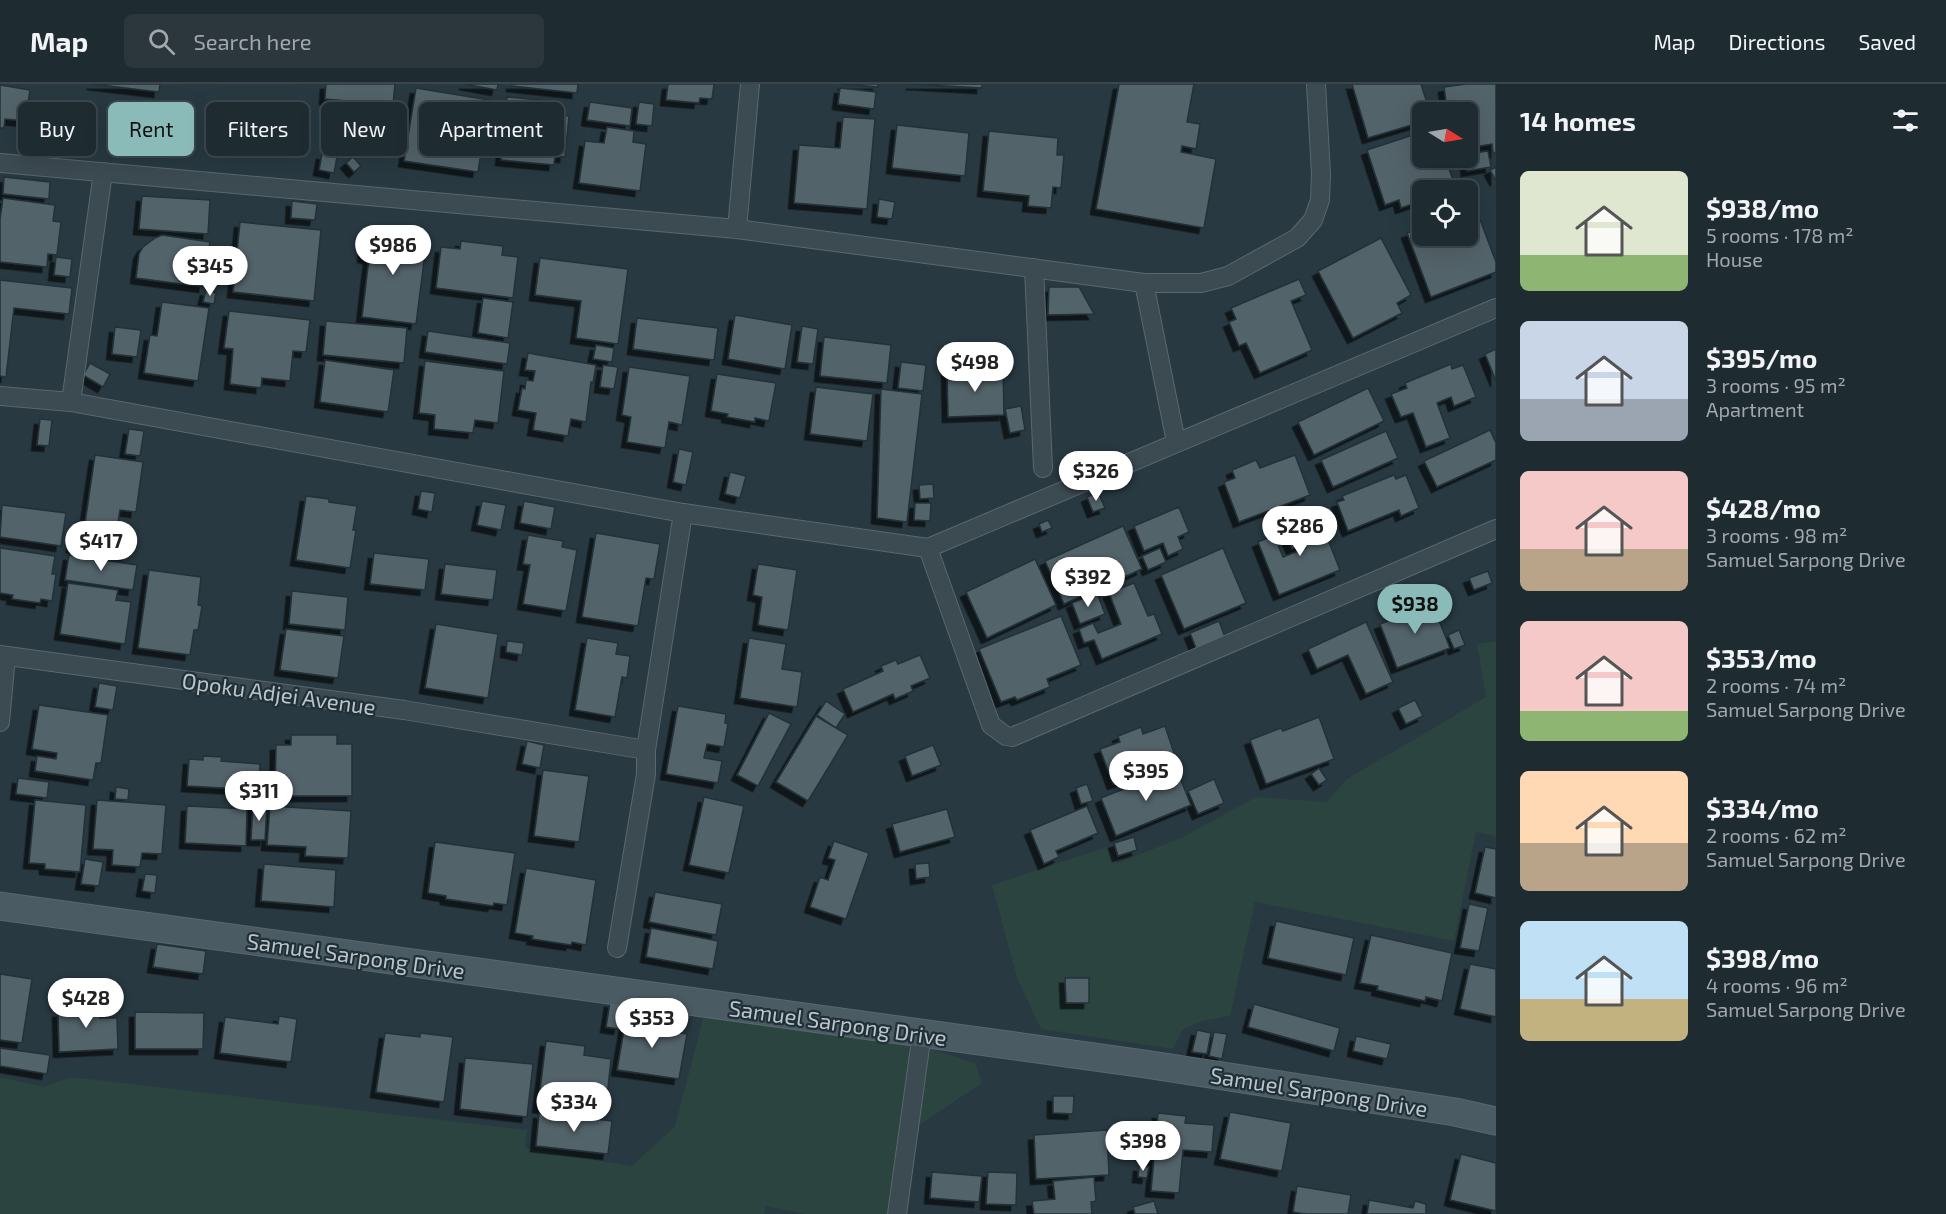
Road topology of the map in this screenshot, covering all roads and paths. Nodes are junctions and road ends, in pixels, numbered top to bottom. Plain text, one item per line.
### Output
1 (750, 84) edge
2 (1316, 84) edge
3 (0, 163) edge
4 (104, 172) junction
5 (737, 229) junction
6 (1034, 268) junction
7 (1144, 283) junction
8 (1496, 308) edge
9 (0, 396) edge
10 (71, 402) junction
11 (1176, 442) junction
12 (1043, 468) dead end
13 (683, 513) junction
14 (1496, 529) edge
15 (928, 548) junction
16 (3, 655) edge
17 (0, 722) edge
18 (646, 750) junction
19 (0, 906) edge
20 (617, 948) dead end
21 (922, 1033) junction
22 (1496, 1121) edge
23 (897, 1214) edge

1 - 5 street
2 - 7 street
3 - 4 street
4 - 5 street
4 - 10 street
5 - 6 street
6 - 7 street
6 - 12 street
7 - 11 street
8 - 11 street
9 - 10 street
10 - 13 street
11 - 15 street
13 - 15 street
13 - 18 street
14 - 15 street
16 - 17 street
16 - 18 street, Opoku Adjei Avenue
18 - 20 street
19 - 21 street, Samuel Sarpong Drive
21 - 22 street, Samuel Sarpong Drive
21 - 23 street

